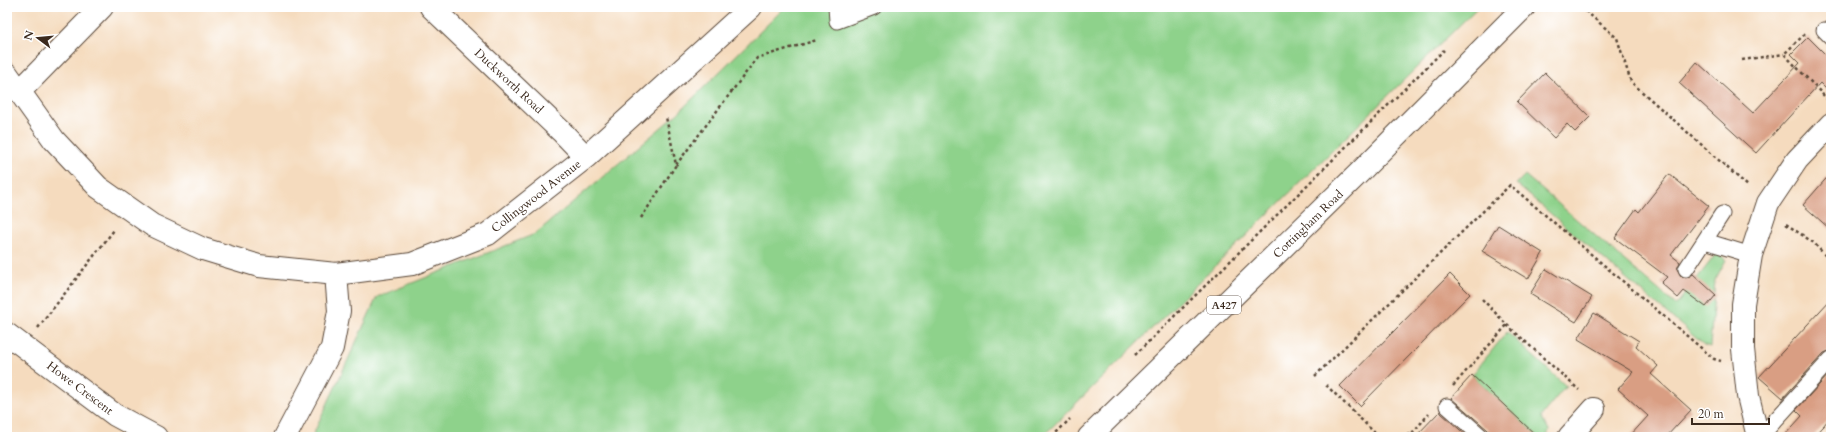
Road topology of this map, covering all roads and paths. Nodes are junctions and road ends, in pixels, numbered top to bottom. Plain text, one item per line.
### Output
1 (102, 7) edge
2 (430, 7) edge
3 (751, 7) edge
4 (836, 7) edge
5 (874, 7) edge
6 (1524, 7) edge
7 (1581, 7) edge
8 (1822, 32) edge
9 (817, 40) dead end
10 (1448, 46) dead end
11 (1784, 54) junction
12 (1742, 60) dead end
13 (7, 74) edge
14 (20, 91) junction
15 (656, 93) junction
16 (1831, 104) edge
17 (1831, 124) edge
18 (586, 157) junction
19 (676, 165) junction
20 (1767, 207) junction
21 (1722, 214) dead end
22 (641, 218) dead end
23 (114, 230) dead end
24 (1705, 241) junction
25 (1751, 255) junction
26 (1831, 262) edge
27 (1686, 269) dead end
28 (336, 274) junction
29 (1482, 299) dead end
30 (1507, 325) junction
31 (15, 340) edge
32 (1131, 359) dead end
33 (1831, 359) edge
34 (1745, 365) junction
35 (1315, 376) dead end
36 (1326, 385) dead end
37 (1451, 388) dead end
38 (1447, 406) dead end
39 (1594, 409) joint
40 (1432, 411) dead end
41 (1075, 415) dead end
42 (1412, 433) junction
43 (156, 437) edge
44 (285, 437) edge
45 (1052, 437) edge
46 (1089, 437) edge
47 (1379, 437) edge
48 (1402, 437) edge
49 (1416, 437) edge
50 (1482, 437) edge
51 (1569, 437) edge
52 (1759, 437) edge

1 - 14 main road
2 - 18 main road, Duckworth Road
3 - 15 main road, Collingwood Avenue
4 - 5 lane
6 - 46 main road, Cottingham Road / A427
7 - 20 path
8 - 11 path
9 - 19 path
10 - 32 path
11 - 12 path
11 - 16 path
13 - 14 main road, Collingwood Avenue
14 - 28 main road, Collingwood Avenue
15 - 18 main road, Collingwood Avenue
15 - 19 path
17 - 20 main road
18 - 28 main road, Collingwood Avenue
19 - 22 path
20 - 25 main road
20 - 26 path
21 - 24 lane
23 - 31 path
24 - 25 lane
24 - 27 lane
25 - 34 main road
28 - 44 main road
29 - 30 path
30 - 37 path
30 - 39 path
31 - 43 main road, Howe Crescent
33 - 52 lane
34 - 35 path
34 - 52 main road
36 - 47 path
38 - 50 lane
39 - 51 main road
40 - 42 path
41 - 45 path
42 - 48 path
42 - 49 path

